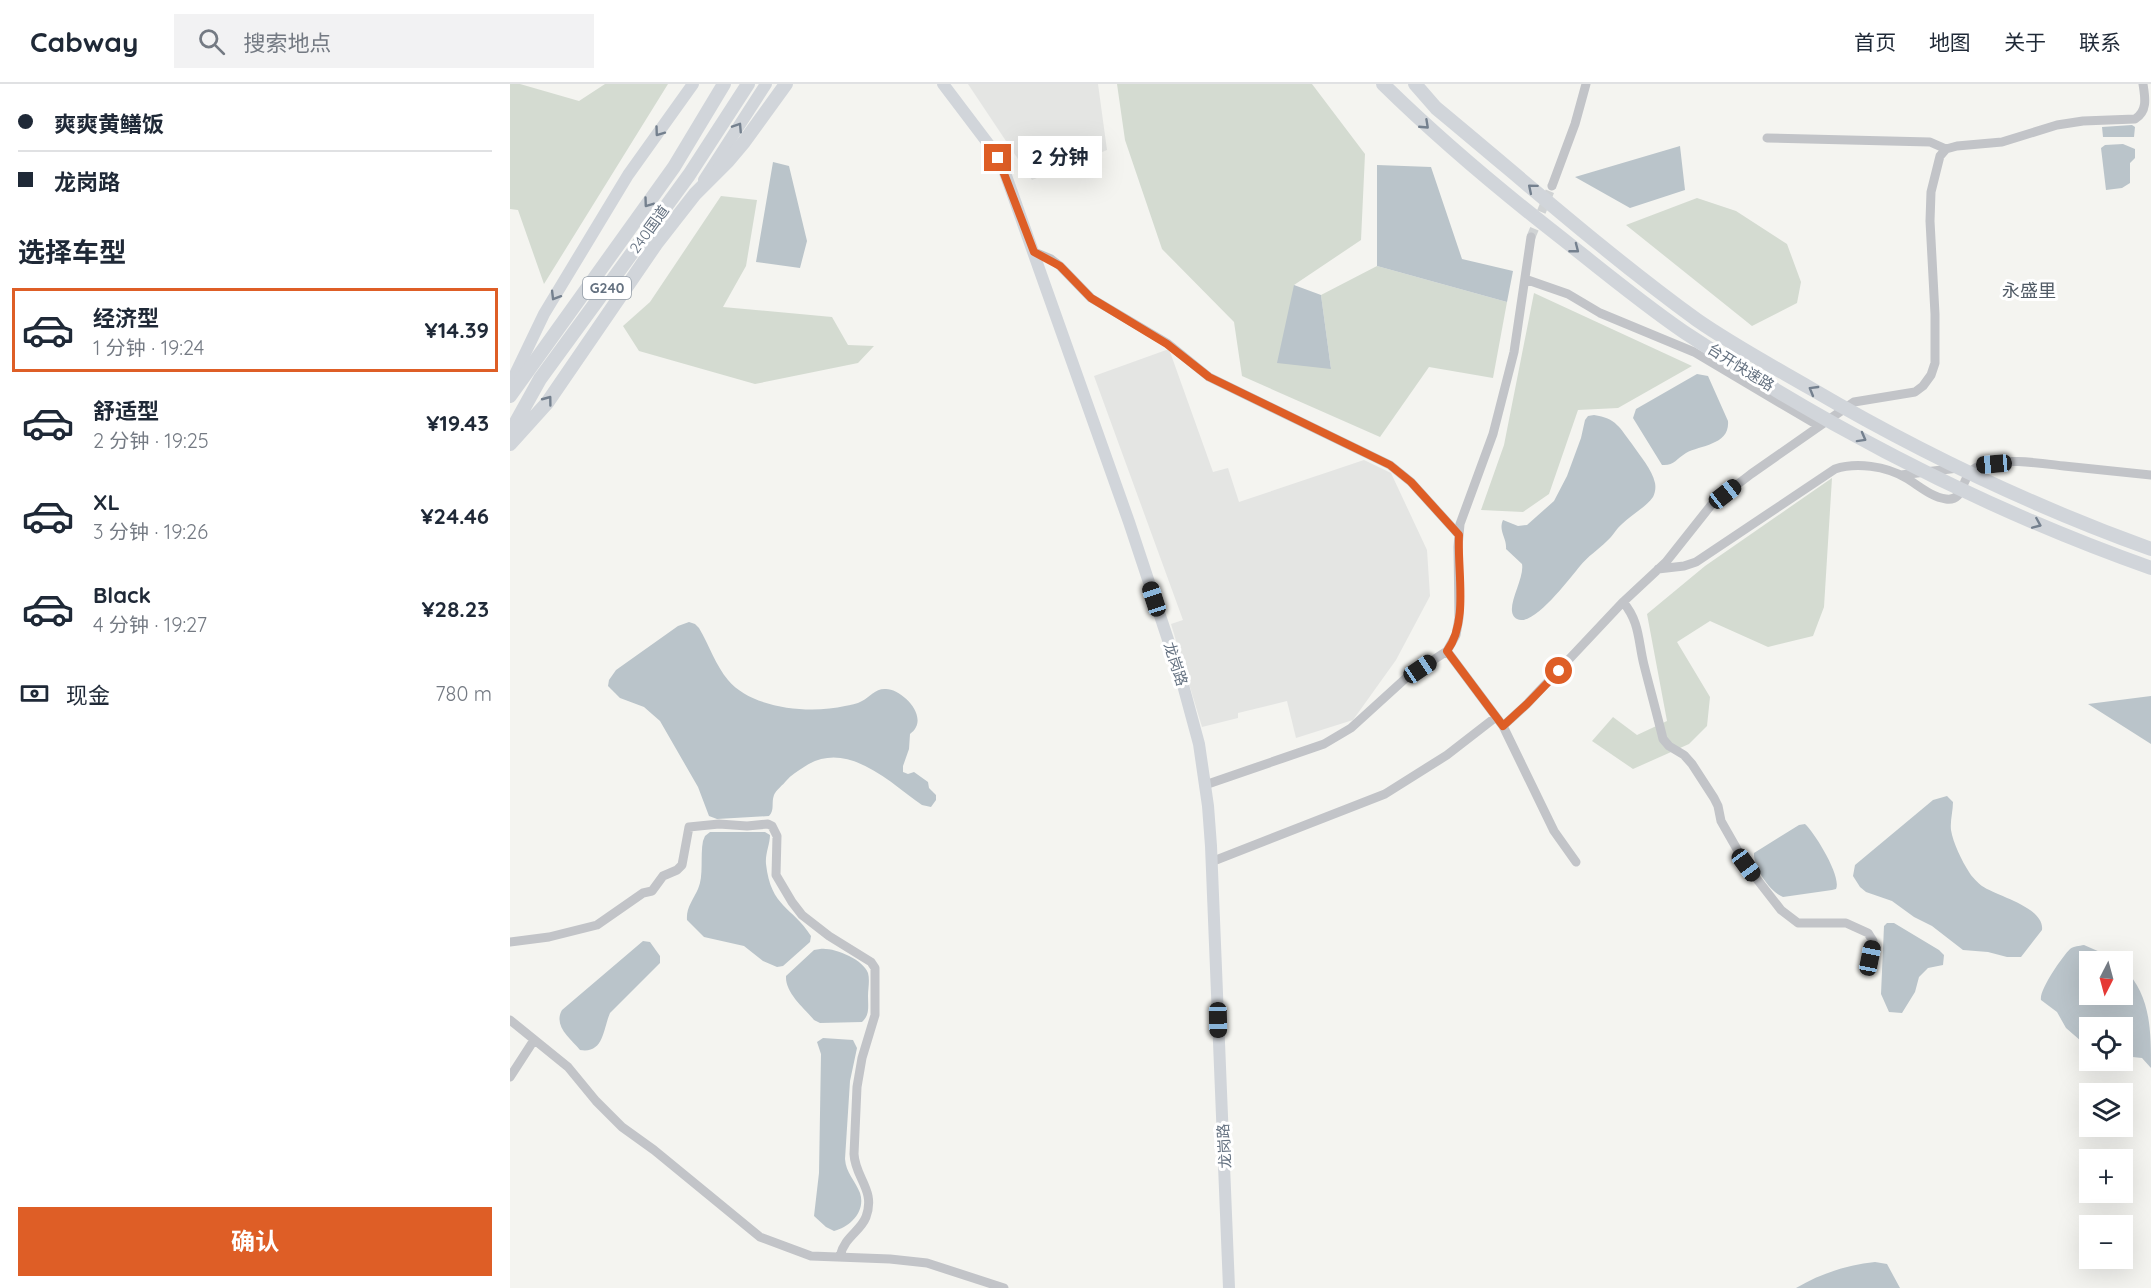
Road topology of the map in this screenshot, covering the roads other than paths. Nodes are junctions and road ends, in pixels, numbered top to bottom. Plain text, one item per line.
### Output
1 (693, 84) edge
2 (724, 84) edge
3 (748, 84) edge
4 (766, 84) edge
5 (786, 84) edge
6 (944, 84) edge
7 (1383, 84) edge
8 (1415, 84) edge
9 (1586, 84) edge
10 (2143, 84) edge
11 (1767, 138) dead end
12 (1946, 149) junction
13 (1552, 186) tunnel mouth
14 (695, 194) junction
15 (1531, 237) tunnel mouth
16 (1034, 252) junction
17 (1525, 279) junction
18 (510, 385) edge
19 (510, 396) edge
20 (1819, 426) junction
21 (510, 433) edge
22 (510, 444) edge
23 (1982, 465) junction
24 (1900, 475) junction
25 (2151, 475) edge
26 (1459, 535) junction
27 (2151, 549) edge
28 (2151, 568) edge
29 (1658, 569) junction
30 (1623, 602) junction
31 (1447, 651) junction
32 (1496, 717) junction
33 (1503, 726) junction
34 (1205, 785) junction
35 (1211, 862) junction
36 (1576, 862) dead end
37 (510, 942) edge
38 (1870, 958) dead end
39 (510, 1020) edge
40 (534, 1040) junction
41 (510, 1077) edge
42 (840, 1256) junction
43 (1004, 1288) edge
44 (1229, 1288) edge

1 -> 18 main road
2 -> 19 highway, 240国道 / G240
3 - 21 highway, 240国道 / G240
14 -> 4 main road
5 - 14 highway
6 - 16 main road, 龙岗路
7 -> 28 highway, 台开快速路
27 -> 8 highway, 台开快速路
9 - 13 street
10 - 12 street
11 - 12 street
12 - 20 street
22 -> 14 highway
15 - 17 street
16 - 26 street
16 - 34 main road, 龙岗路
17 - 20 street
17 - 26 street
20 - 29 street
23 - 24 street
23 - 24 street
23 - 25 street
24 - 29 street
26 - 31 street
29 - 30 street
30 - 33 street
30 - 38 street
31 - 32 street
31 - 34 street
32 - 33 street
32 - 35 street
33 - 36 street
34 - 35 main road, 龙岗路
35 - 44 main road, 龙岗路
37 - 42 street
39 - 40 street
40 - 41 street
40 - 42 street
42 - 43 street

